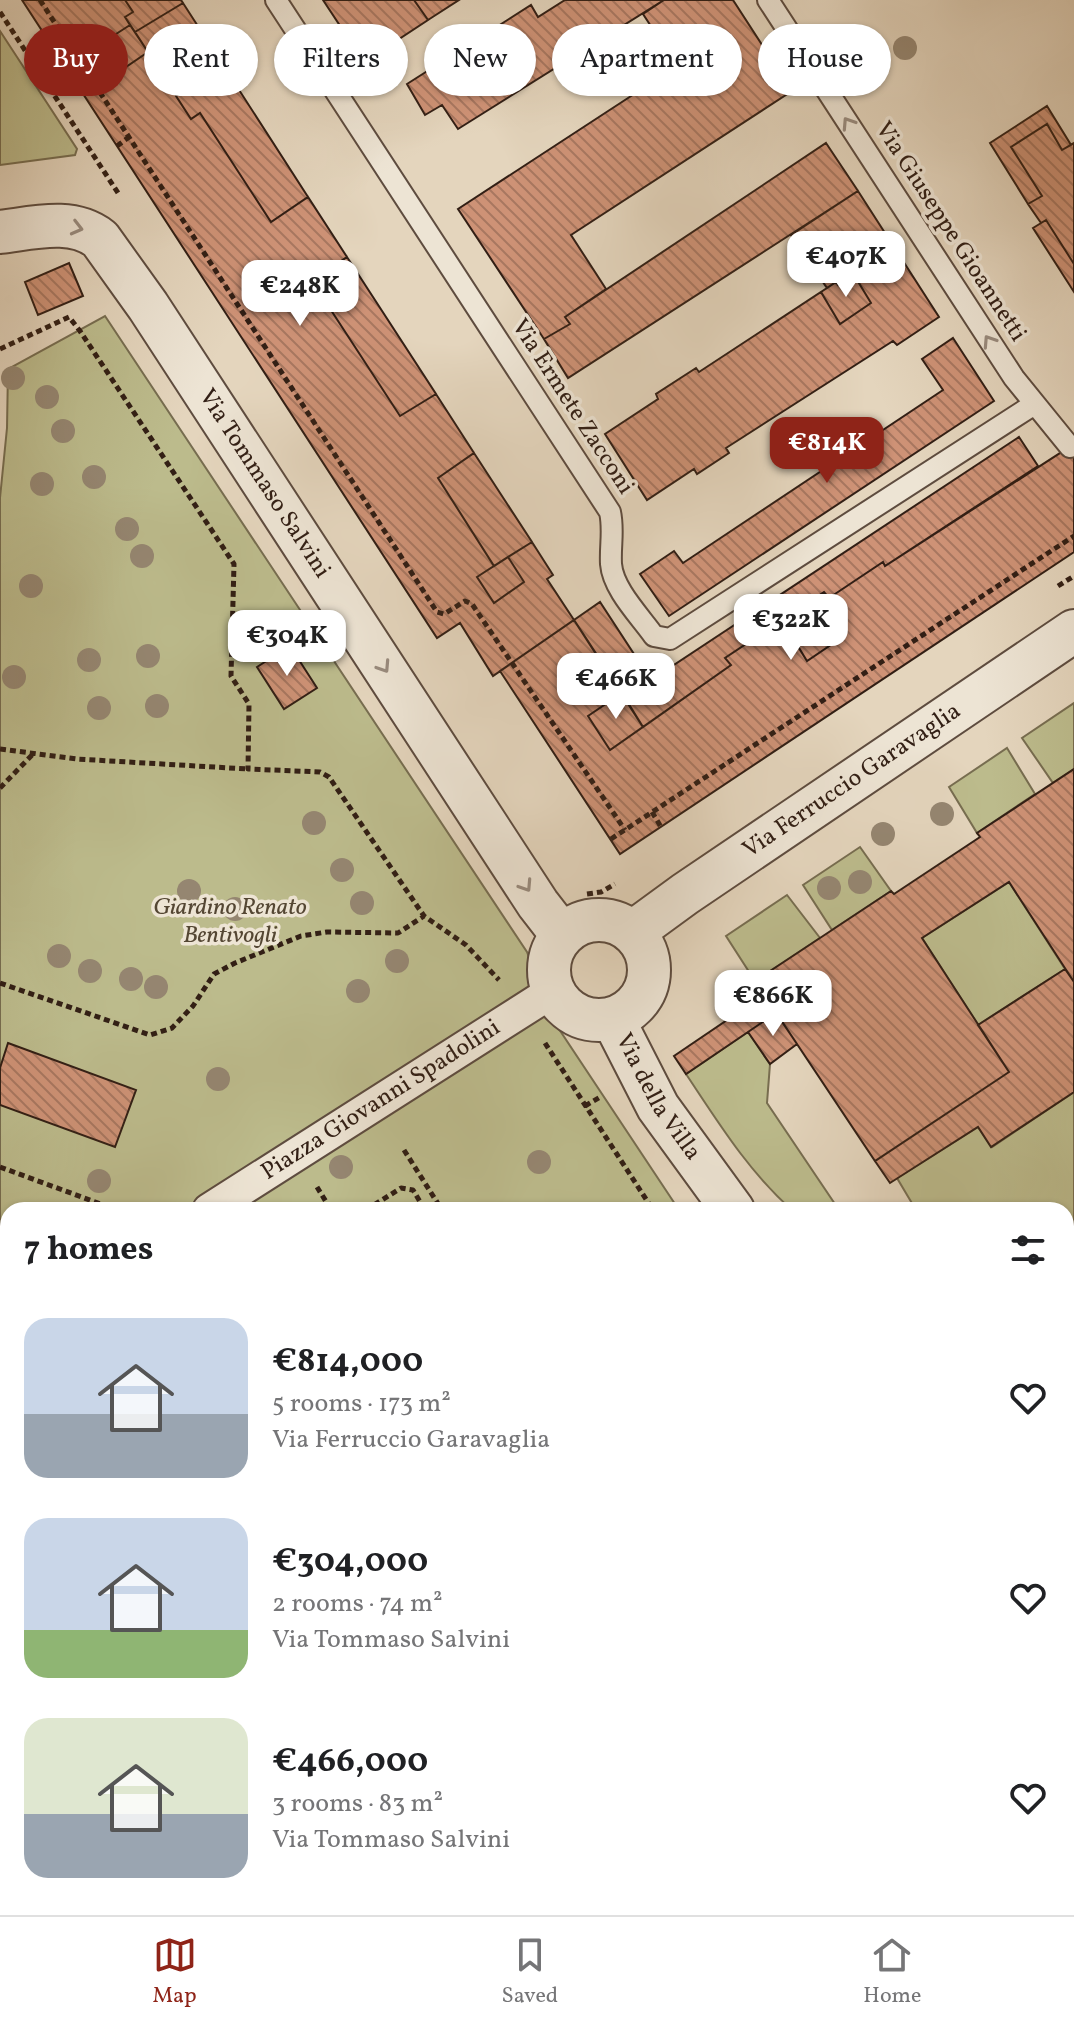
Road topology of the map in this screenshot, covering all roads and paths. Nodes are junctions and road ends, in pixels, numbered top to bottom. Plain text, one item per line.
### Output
1 (40, 0) edge
2 (276, 0) edge
3 (768, 0) edge
4 (129, 137) junction
5 (117, 146) dead end
6 (0, 232) edge
7 (0, 349) edge
8 (1033, 405) junction
9 (1070, 447) dead end
10 (1074, 536) edge
11 (1074, 631) edge
12 (0, 749) edge
13 (33, 754) junction
14 (248, 769) junction
15 (0, 788) edge
16 (652, 812) junction
17 (661, 827) dead end
18 (625, 830) junction
19 (611, 839) dead end
20 (424, 916) junction
21 (633, 932) junction
22 (562, 935) junction
23 (0, 983) edge
24 (538, 1000) junction
25 (613, 1019) junction
26 (404, 1150) dead end
27 (0, 1167) edge
28 (95, 1202) edge
29 (222, 1202) edge
30 (379, 1202) edge
31 (420, 1202) edge
32 (437, 1202) edge
33 (649, 1202) edge
34 (727, 1202) edge

1 - 4 path
2 - 8 lane, Via Ermete Zacconi
8 -> 3 lane, Via Giuseppe Gioannetti
4 - 5 path
4 - 18 path
6 -> 22 street, Via Tommaso Salvini
7 - 14 path
8 - 9 lane, Via Giuseppe Gioannetti
10 - 16 path
11 - 21 street, Via Ferruccio Garavaglia
12 - 13 path
13 - 14 path
13 - 15 path
14 - 20 path
16 - 17 path
16 - 18 path
18 - 19 path
20 - 23 path
20 - 24 path
21 - 22 street
21 - 25 street
22 - 24 street
24 - 25 street
24 - 29 street, Piazza Giovanni Spadolini
24 - 33 path
25 - 34 street, Via della Villa
26 - 32 path
27 - 28 path
30 - 31 path

